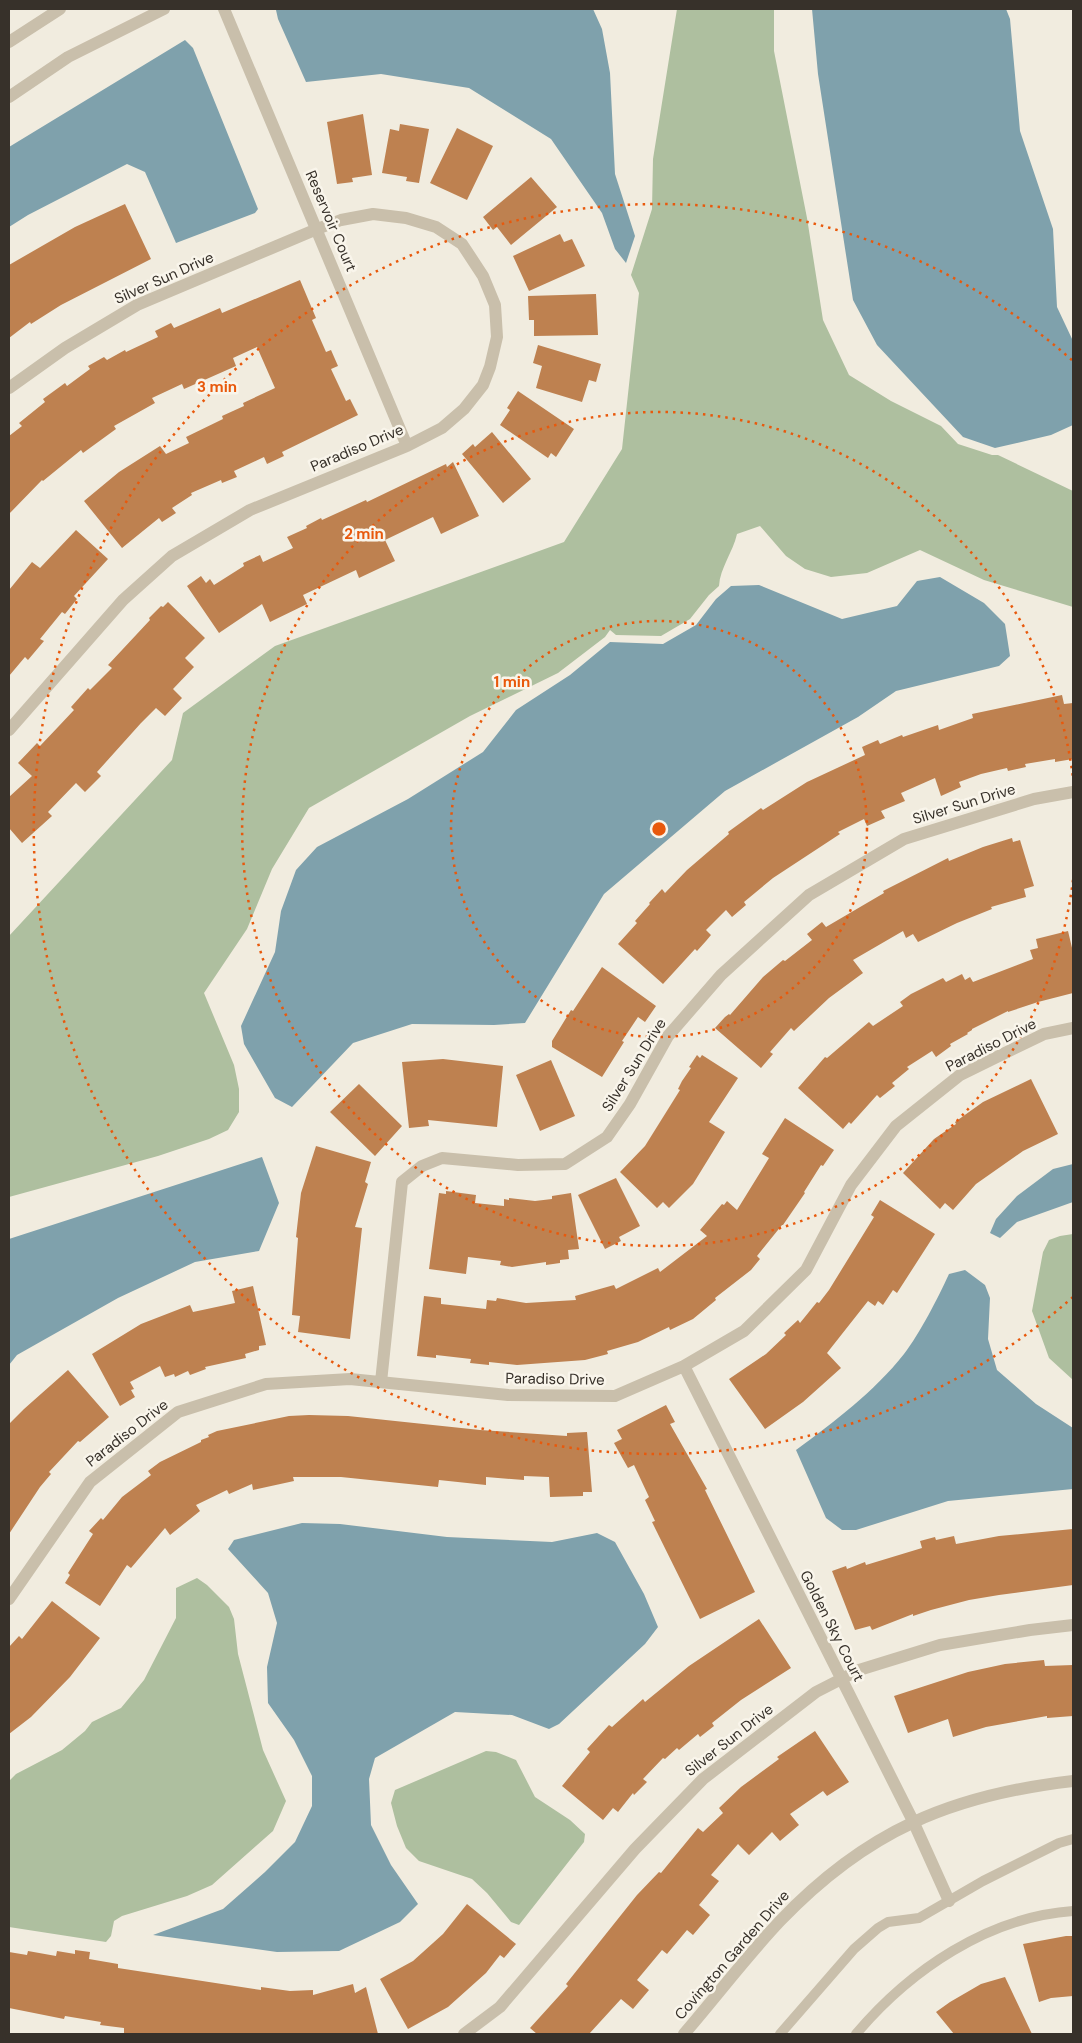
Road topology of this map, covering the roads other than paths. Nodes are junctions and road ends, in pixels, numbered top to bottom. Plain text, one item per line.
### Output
1 (60, 9) edge
2 (164, 9) edge
3 (224, 9) edge
4 (9, 42) edge
5 (9, 97) edge
6 (317, 229) junction
7 (9, 388) edge
8 (407, 446) junction
9 (9, 730) edge
10 (1073, 792) edge
11 (1073, 1028) edge
12 (684, 1366) junction
13 (381, 1382) junction
14 (9, 1600) edge
15 (1073, 1625) edge
16 (841, 1680) junction
17 (1073, 1781) edge
18 (913, 1821) junction
19 (1073, 1839) edge
20 (949, 1901) junction
21 (1073, 1911) edge
22 (464, 2034) edge
23 (684, 2034) edge
24 (780, 2034) edge
25 (856, 2034) edge

1 - 4 street
2 - 5 street
3 - 6 street, Reservoir Court
6 - 7 street, Silver Sun Drive
6 - 8 street, Reservoir Court
6 - 8 street, Paradiso Drive
8 - 9 street, Paradiso Drive
10 - 13 street, Silver Sun Drive
11 - 12 street, Paradiso Drive
12 - 13 street, Paradiso Drive
12 - 16 street, Golden Sky Court
13 - 14 street, Paradiso Drive
15 - 16 street, Silver Sun Drive
16 - 18 street, Golden Sky Court
16 - 22 street, Silver Sun Drive
17 - 18 street, Covington Garden Drive
18 - 20 street, Golden Sky Court
18 - 23 street, Covington Garden Drive
19 - 20 lane
20 - 24 lane
21 - 25 lane

